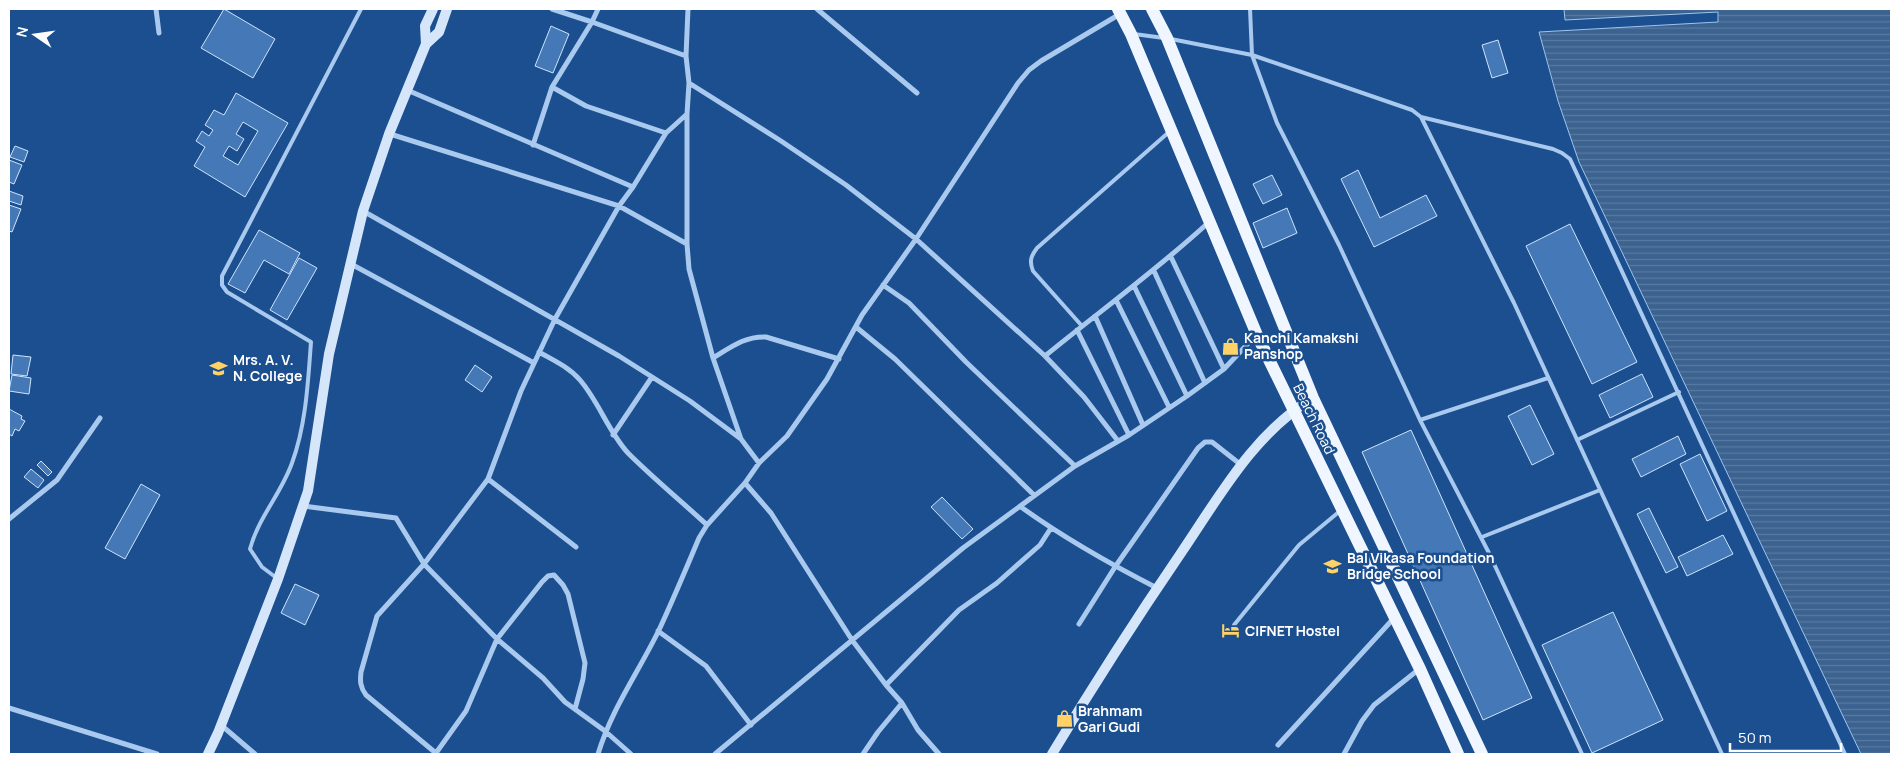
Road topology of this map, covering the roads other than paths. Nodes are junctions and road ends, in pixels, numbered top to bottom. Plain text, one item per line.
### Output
1 (156, 9) edge
2 (361, 9) edge
3 (433, 9) edge
4 (447, 9) edge
5 (552, 9) edge
6 (598, 9) edge
7 (688, 9) edge
8 (817, 9) edge
9 (1152, 9) edge
10 (1250, 9) edge
11 (1120, 11) edge
12 (592, 22) junction
13 (159, 32) dead end
14 (1131, 34) junction
15 (1167, 38) junction
16 (426, 44) junction
17 (1252, 55) junction
18 (686, 56) junction
19 (689, 83) junction
20 (552, 87) junction
21 (407, 90) junction
22 (917, 93) dead end
23 (687, 114) junction
24 (1421, 117) junction
25 (1172, 130) junction
26 (389, 134) junction
27 (666, 134) junction
28 (533, 145) junction
29 (633, 187) junction
30 (619, 206) junction
31 (363, 211) junction
32 (1210, 221) junction
33 (916, 239) junction
34 (687, 244) junction
35 (1171, 257) junction
36 (351, 264) junction
37 (1154, 271) junction
38 (883, 285) junction
39 (1134, 286) junction
40 (1116, 300) junction
41 (1095, 316) junction
42 (555, 319) junction
43 (1082, 326) junction
44 (856, 327) junction
45 (1077, 330) junction
46 (1257, 335) junction
47 (539, 352) junction
48 (1045, 356) junction
49 (713, 358) junction
50 (839, 359) junction
51 (534, 363) junction
52 (1224, 369) junction
53 (652, 377) junction
54 (1548, 378) junction
55 (1205, 383) junction
56 (1679, 392) junction
57 (1187, 396) junction
58 (1313, 398) junction
59 (1169, 407) junction
60 (1293, 410) junction
61 (100, 418) dead end
62 (1420, 420) junction
63 (1143, 425) junction
64 (613, 435) junction
65 (1129, 435) junction
66 (741, 439) junction
67 (1576, 440) junction
68 (1118, 441) junction
69 (759, 463) junction
70 (1240, 464) junction
71 (1075, 466) junction
72 (488, 479) junction
73 (745, 483) junction
74 (1600, 490) junction
75 (1034, 496) junction
76 (303, 506) junction
77 (1021, 507) junction
78 (1342, 509) junction
79 (9, 519) edge
80 (707, 525) junction
81 (1051, 528) junction
82 (1482, 537) junction
83 (576, 547) dead end
84 (424, 564) junction
85 (1115, 567) junction
86 (278, 579) junction
87 (1157, 588) junction
88 (1395, 617) junction
89 (1079, 624) dead end
90 (1234, 625) dead end
91 (658, 631) junction
92 (497, 640) junction
93 (852, 640) junction
94 (1420, 669) junction
95 (886, 685) junction
96 (902, 703) junction
97 (9, 708) edge
98 (575, 709) junction
99 (221, 725) junction
100 (751, 725) junction
101 (605, 731) junction
102 (1278, 745) dead end
103 (157, 754) edge
104 (208, 754) edge
105 (255, 754) edge
106 (437, 754) edge
107 (598, 754) edge
108 (631, 754) edge
109 (715, 754) edge
110 (863, 754) edge
111 (939, 754) edge
112 (1052, 754) edge
113 (1344, 754) edge
114 (1458, 754) edge
115 (1482, 754) edge
116 (1582, 754) edge
117 (1722, 754) edge
118 (1845, 754) edge

1 - 13 street
2 - 86 lane
3 - 16 street
4 - 16 street
5 - 12 street
6 - 12 street
7 - 18 street
8 - 22 street
9 - 15 main road, Beach Road
10 - 17 lane
11 - 14 main road, Beach Road
11 - 33 street
12 - 18 street
12 - 20 street
14 - 15 lane
14 - 25 main road, Beach Road
15 - 17 lane
15 - 58 main road, Beach Road
16 - 21 street
17 - 24 lane
17 - 62 lane
18 - 19 street
19 - 23 street
19 - 33 street
20 - 27 street
20 - 28 street
21 - 26 street
21 - 28 street
23 - 27 street
23 - 34 street
24 - 54 lane
24 - 56 lane
25 - 32 main road, Beach Road
25 - 43 lane
26 - 30 street
26 - 31 street
27 - 29 street
28 - 29 street
29 - 30 street
30 - 34 street
30 - 42 street
31 - 36 street
31 - 42 street
32 - 35 street
32 - 46 main road, Beach Road
33 - 38 street
33 - 48 street
34 - 49 street
35 - 37 street
35 - 52 street
36 - 51 street
36 - 76 street
37 - 39 street
37 - 55 street
38 - 44 street
38 - 71 street
39 - 40 street
39 - 57 street
40 - 41 street
40 - 59 street
41 - 43 street
41 - 63 street
42 - 47 street
42 - 53 street
43 - 45 street
44 - 50 street
44 - 75 street
45 - 48 street
45 - 65 street
46 - 52 street
46 - 60 main road, Beach Road
47 - 51 street
47 - 64 street
48 - 68 street
49 - 50 street
49 - 66 street
50 - 69 street
51 - 72 street
52 - 55 street
53 - 64 street
53 - 66 street
54 - 62 lane
54 - 67 lane
55 - 57 street
56 - 67 lane
56 - 118 lane
57 - 59 street
58 - 60 street
58 - 115 main road, Beach Road
59 - 63 street
60 - 70 street
60 - 78 main road, Beach Road
61 - 79 street
62 - 82 lane
63 - 65 street
64 - 80 street
65 - 68 street
66 - 69 street
67 - 74 lane
68 - 71 street
69 - 73 street
70 - 85 street
70 - 87 street
71 - 75 street
72 - 83 street
72 - 84 street
73 - 80 street
73 - 93 street
74 - 82 lane
74 - 117 lane
75 - 77 street
76 - 84 street
76 - 86 street
77 - 81 street
77 - 93 street
78 - 88 main road, Beach Road
78 - 90 lane
80 - 91 street
81 - 85 street
81 - 95 street
82 - 116 lane
84 - 92 street
84 - 106 street
85 - 87 street
85 - 89 street
86 - 99 street
87 - 112 street
88 - 94 main road, Beach Road
88 - 102 street
91 - 100 street
91 - 101 street
92 - 98 street
92 - 98 street
92 - 106 street
93 - 95 street
93 - 100 street
94 - 113 street
94 - 114 main road, Beach Road
95 - 96 street
96 - 110 street
96 - 111 street
97 - 103 street
98 - 101 street
99 - 104 street
99 - 105 street
100 - 109 street
101 - 107 street
101 - 108 street

